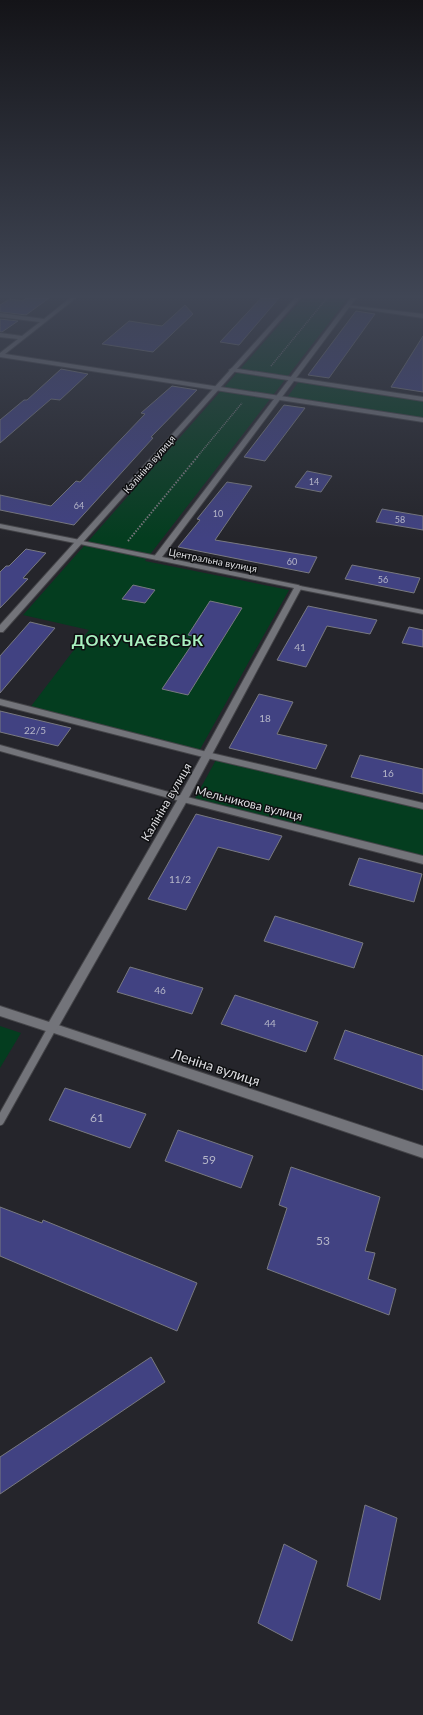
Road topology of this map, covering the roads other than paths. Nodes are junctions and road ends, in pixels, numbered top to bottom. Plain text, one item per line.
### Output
1 (151, 378) edge
2 (225, 378) edge
3 (286, 378) edge
4 (293, 379) junction
5 (216, 388) junction
6 (279, 398) junction
7 (423, 399) edge
8 (423, 420) edge
9 (0, 526) edge
10 (80, 542) junction
11 (157, 558) junction
12 (298, 587) junction
13 (423, 612) edge
14 (0, 630) edge
15 (0, 702) edge
16 (0, 748) edge
17 (207, 755) junction
18 (183, 799) junction
19 (423, 806) edge
20 (423, 860) edge
21 (0, 1011) edge
22 (52, 1028) junction
23 (0, 1121) edge
24 (423, 1152) edge

1 - 5 street
2 - 5 street, Калініна вулиця
3 - 4 street
4 - 6 street
4 - 7 street
5 - 6 street
5 - 10 street, Калініна вулиця
6 - 8 street
6 - 11 street
9 - 10 street, Центральна вулиця
10 - 11 street, Центральна вулиця
10 - 14 street, Калініна вулиця
11 - 12 street, Центральна вулиця
12 - 13 street, Центральна вулиця
12 - 17 street, Калініна вулиця
15 - 17 street
16 - 18 street, Мельникова вулиця
17 - 18 street, Калініна вулиця
17 - 19 street
18 - 20 street, Мельникова вулиця
18 - 22 street, Калініна вулиця
21 - 22 street, Леніна вулиця
22 - 23 lane
22 - 24 street, Леніна вулиця

